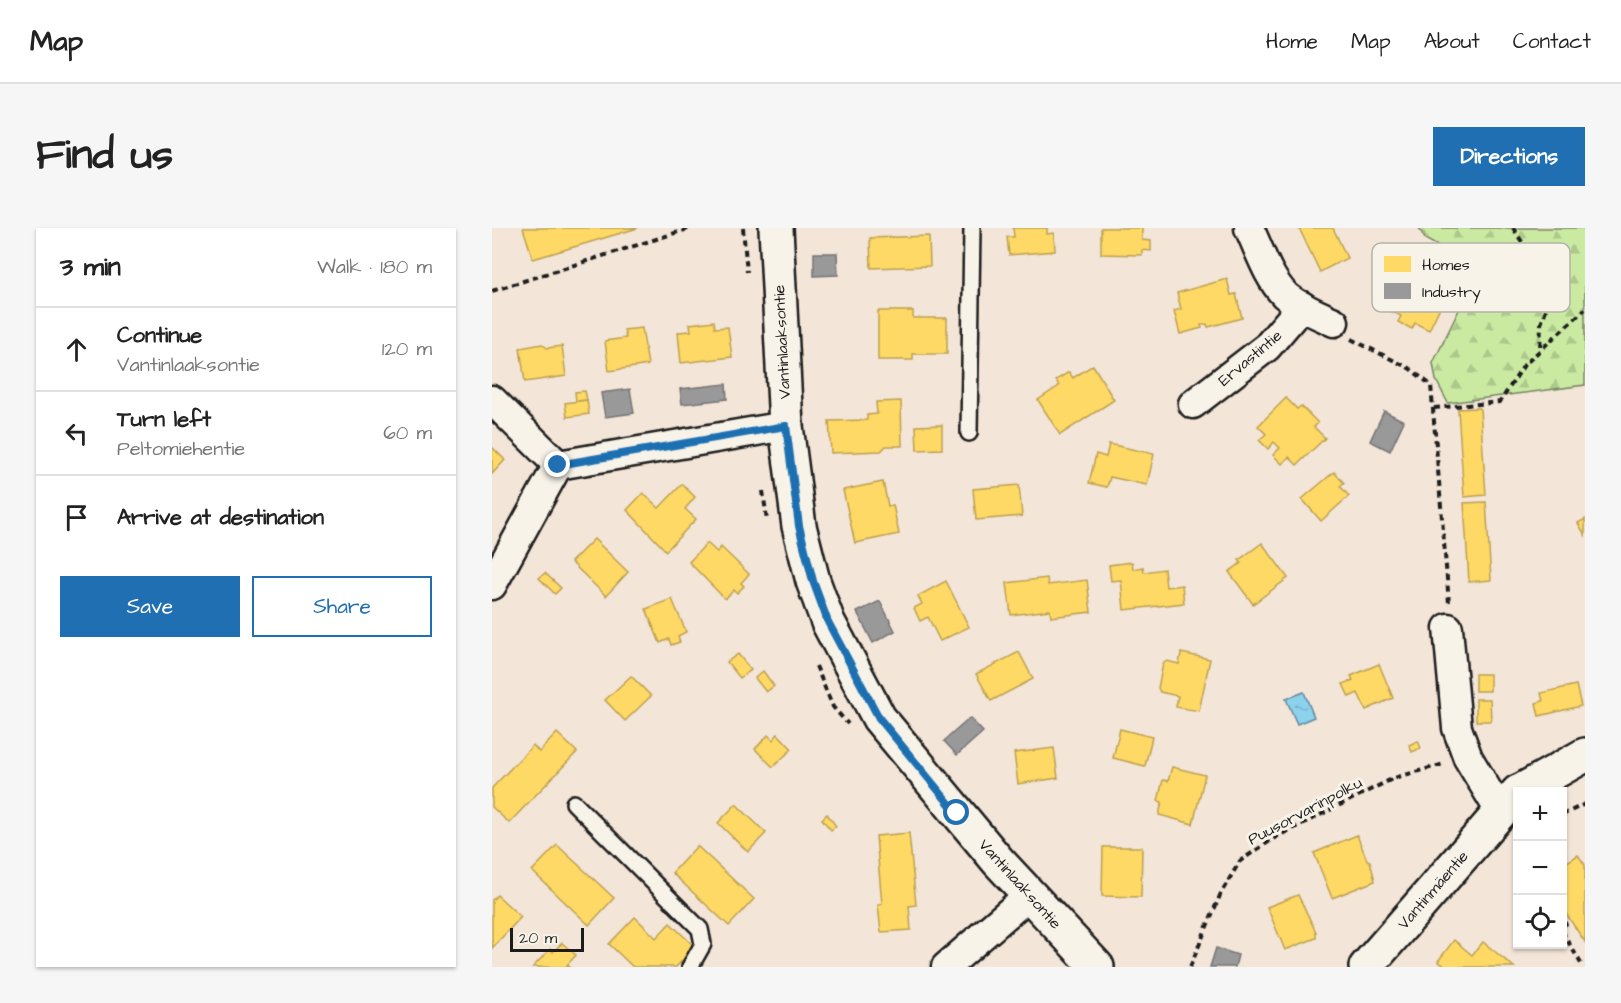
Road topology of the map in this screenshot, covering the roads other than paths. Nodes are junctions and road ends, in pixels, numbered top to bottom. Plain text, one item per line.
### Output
1 (776, 228) edge
2 (972, 228) edge
3 (1249, 228) edge
4 (1302, 306) junction
5 (1334, 322) road end
6 (492, 400) edge
7 (1193, 404) dead end
8 (786, 426) junction
9 (969, 433) dead end
10 (558, 465) junction
11 (492, 585) edge
12 (1448, 628) road end
13 (1585, 755) edge
14 (1585, 778) edge
15 (1537, 787) edge
16 (1567, 788) edge
17 (1513, 801) edge
18 (574, 803) dead end
19 (1513, 803) edge
20 (1029, 895) junction
21 (690, 967) edge
22 (946, 967) edge
23 (1097, 967) edge
24 (1366, 967) edge

1 - 8 street, Vantinlaaksontie
2 - 9 lane
3 - 4 street
4 - 5 street
4 - 7 street, Ervastintie
6 - 10 street
8 - 10 street
8 - 20 street, Vantinlaaksontie
10 - 11 street
12 - 17 street
13 - 15 street, Vantinmäentie
14 - 16 street
18 - 21 lane
19 - 24 street, Vantinmäentie
20 - 22 street
20 - 23 street, Vantinlaaksontie

